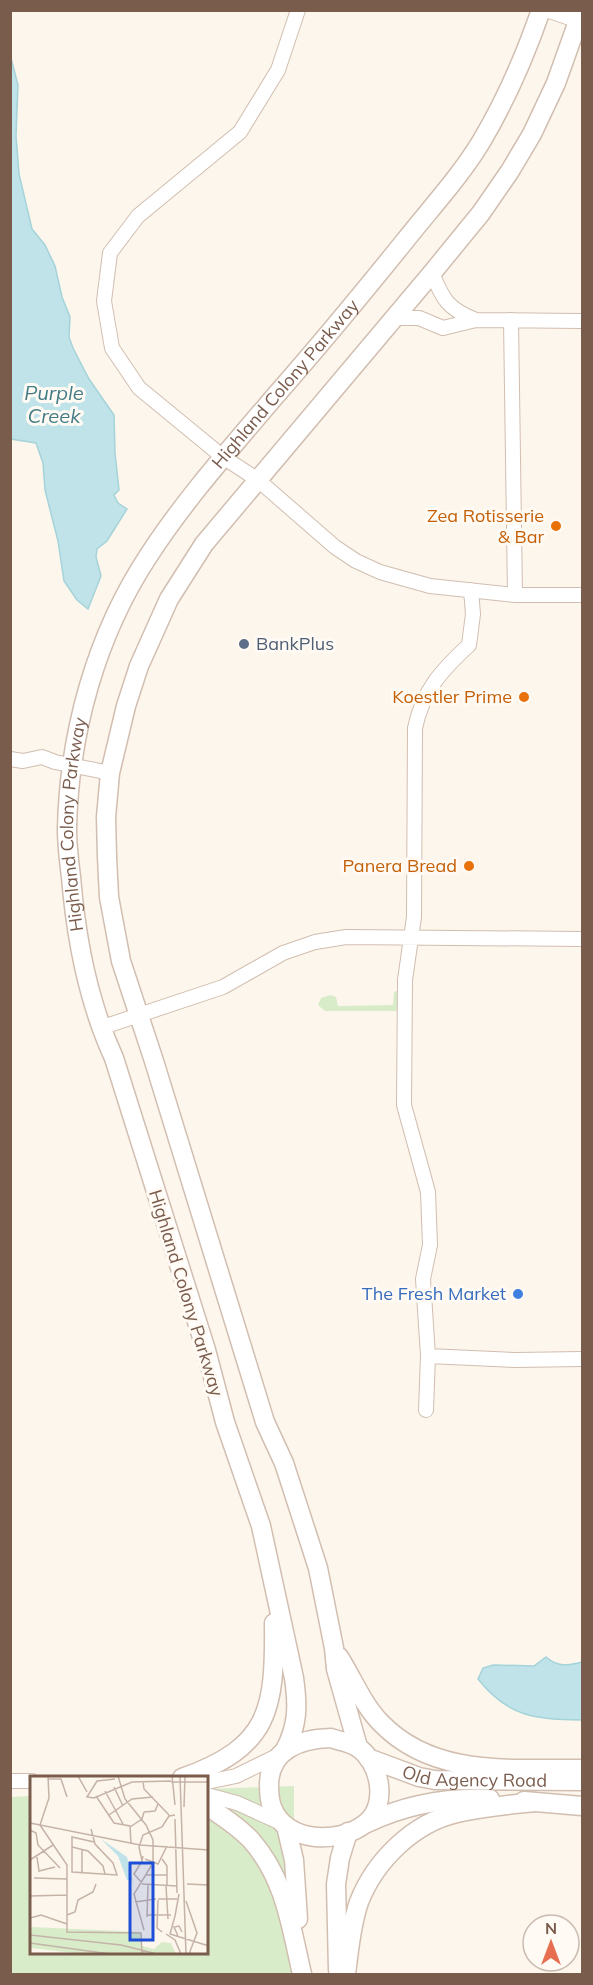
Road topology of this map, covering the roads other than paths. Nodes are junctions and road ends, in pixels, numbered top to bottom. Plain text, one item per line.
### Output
1 (298, 10) edge
2 (541, 10) edge
3 (546, 10) edge
4 (581, 18) edge
5 (432, 273) junction
6 (393, 318) junction
7 (476, 320) junction
8 (511, 320) junction
9 (582, 321) edge
10 (223, 458) junction
11 (258, 480) junction
12 (471, 590) junction
13 (515, 595) junction
14 (582, 595) edge
15 (10, 759) edge
16 (72, 766) junction
17 (110, 773) junction
18 (411, 938) junction
19 (582, 939) edge
20 (138, 1014) junction
21 (100, 1028) junction
22 (428, 1356) junction
23 (582, 1359) edge
24 (426, 1410) dead end
25 (273, 1586) junction
26 (334, 1648) junction
27 (281, 1753) junction
28 (363, 1753) junction
29 (582, 1768) edge
30 (187, 1776) edge
31 (10, 1781) edge
32 (30, 1781) edge
33 (582, 1781) edge
34 (208, 1782) edge
35 (208, 1795) edge
36 (534, 1802) junction
37 (582, 1806) edge
38 (208, 1807) edge
39 (367, 1823) junction
40 (283, 1824) junction
41 (348, 1832) junction
42 (302, 1974) edge
43 (338, 1974) edge
44 (346, 1974) edge

1 - 10 street
2 - 10 street, Highland Colony Parkway
3 - 4 street
4 - 5 street, Highland Colony Parkway
5 - 6 street, Highland Colony Parkway
5 - 7 street
6 - 7 street
6 - 11 street, Highland Colony Parkway
7 - 8 street
8 - 9 street
8 - 13 street
10 - 11 street
10 - 16 street, Highland Colony Parkway
11 - 12 street
11 - 17 street, Highland Colony Parkway
12 - 13 street
12 - 18 street
13 - 14 street
15 - 16 street
16 - 17 street
16 - 21 street, Highland Colony Parkway
17 - 20 street, Highland Colony Parkway
18 - 19 street
18 - 20 street
18 - 22 street
20 - 21 street
20 - 26 street, Highland Colony Parkway
21 - 25 street, Highland Colony Parkway
22 - 23 street
22 - 24 street
25 - 27 street, Highland Colony Parkway
25 - 30 street
26 - 28 street, Highland Colony Parkway
26 - 29 street
27 - 28 street
27 - 34 street
27 - 40 street
28 - 33 street, Old Agency Road
28 - 39 street
31 - 32 street
35 - 40 street
36 - 37 street, Old Agency Road
36 - 39 street, Old Agency Road
36 - 44 street
38 - 42 street
39 - 41 street
40 - 41 street
40 - 42 street
41 - 43 street

